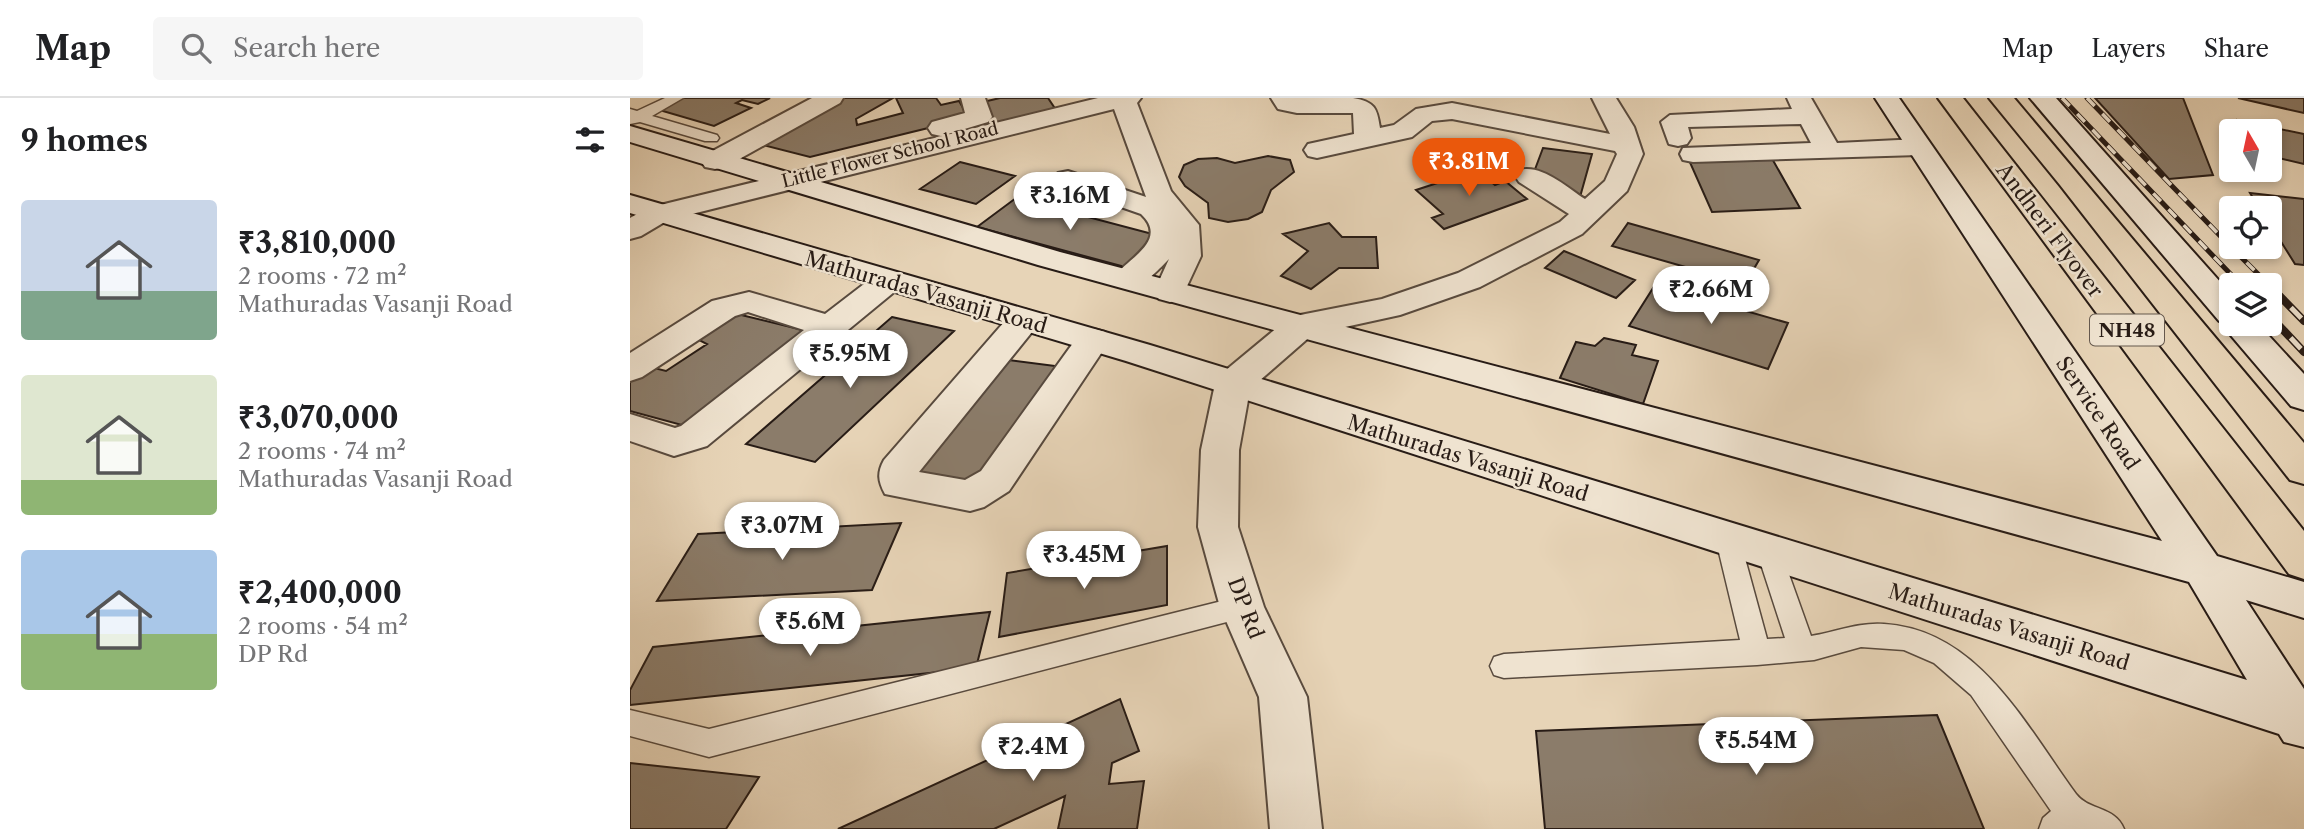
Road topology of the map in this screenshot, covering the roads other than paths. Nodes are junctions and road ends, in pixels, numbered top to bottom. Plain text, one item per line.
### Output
1 (641, 98) edge
2 (676, 98) edge
3 (786, 98) edge
4 (831, 98) edge
5 (973, 98) edge
6 (1125, 98) edge
7 (1283, 98) edge
8 (1604, 98) edge
9 (1887, 98) edge
10 (1950, 98) edge
11 (2001, 98) edge
12 (2042, 98) edge
13 (1804, 107) edge
14 (632, 118) edge
15 (1368, 139) junction
16 (1628, 145) junction
17 (1919, 147) junction
18 (704, 150) junction
19 (1317, 150) dead end
20 (1829, 150) junction
21 (1529, 176) dead end
22 (797, 178) junction
23 (1068, 179) dead end
24 (1588, 212) junction
25 (639, 216) edge
26 (1128, 279) junction
27 (888, 281) junction
28 (1170, 292) junction
29 (2219, 300) edge
30 (1024, 320) junction
31 (1302, 324) junction
32 (830, 327) junction
33 (2251, 336) edge
34 (1093, 340) junction
35 (630, 369) edge
36 (1233, 384) junction
37 (2304, 397) edge
38 (630, 427) edge
39 (2304, 470) edge
40 (1749, 546) junction
41 (2304, 562) edge
42 (2203, 569) junction
43 (2304, 600) edge
44 (1242, 607) junction
45 (1802, 649) junction
46 (1757, 653) junction
47 (1504, 666) dead end
48 (2301, 722) edge
49 (630, 723) edge
50 (2064, 823) edge
51 (1296, 829) edge
52 (2109, 829) edge

1 - 14 lane
2 - 14 lane
3 - 18 street
4 - 18 street
5 - 22 street
6 - 22 street, Little Flower School Road
6 - 28 street
7 - 15 street
8 - 16 street
9 - 17 street, Service Road
10 - 41 highway, Andheri Flyover / NH48
11 - 39 highway, Andheri Flyover / NH48
12 - 29 street
13 - 20 street
13 - 20 street
14 - 18 street
15 - 16 street
15 - 19 street
16 - 24 street
17 - 20 street
17 - 42 street, Service Road
18 - 22 street
21 - 24 street
22 - 25 street, Little Flower School Road
22 - 26 street
23 - 26 street
24 - 31 street
25 - 27 street, Mathuradas Vasanji Road
26 - 28 street
27 - 30 street, Mathuradas Vasanji Road
27 - 32 street
28 - 31 street
30 - 34 street, Mathuradas Vasanji Road
30 - 34 street
31 - 36 street
31 - 42 street
32 - 35 street
32 - 38 street
33 - 37 street
34 - 36 street, Mathuradas Vasanji Road
36 - 40 street, Mathuradas Vasanji Road
36 - 44 street, DP Rd
40 - 45 lane
40 - 46 lane
40 - 48 street, Mathuradas Vasanji Road
42 - 43 street
42 - 48 street, Service Road
44 - 49 lane
44 - 51 street, DP Rd
45 - 46 lane
45 - 50 lane
46 - 47 lane
50 - 52 lane

